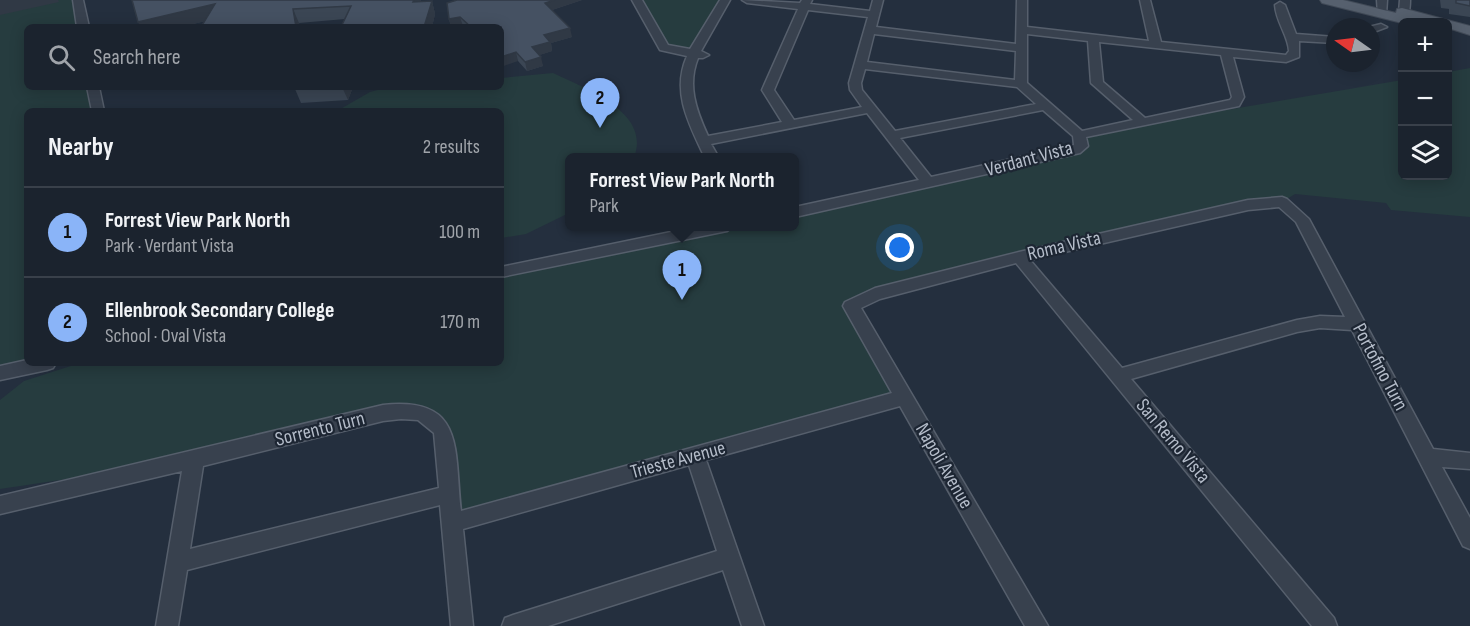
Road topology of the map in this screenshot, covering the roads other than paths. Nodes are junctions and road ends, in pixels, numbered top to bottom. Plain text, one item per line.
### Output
1 (78, 0) edge
2 (637, 0) edge
3 (724, 0) edge
4 (735, 0) edge
5 (747, 0) edge
6 (878, 0) edge
7 (1022, 0) edge
8 (1145, 0) edge
9 (1327, 0) edge
10 (1355, 0) edge
11 (806, 3) edge
12 (1280, 5) dead end
13 (1403, 10) edge
14 (874, 15) junction
15 (1380, 16) edge
16 (1428, 18) edge
17 (82, 24) edge
18 (1452, 25) edge
19 (870, 30) junction
20 (1022, 30) junction
21 (1470, 31) edge
22 (1452, 33) edge
23 (1290, 37) junction
24 (1094, 38) junction
25 (1326, 39) edge
26 (1470, 39) edge
27 (1155, 45) junction
28 (1021, 48) junction
29 (1226, 53) junction
30 (699, 55) junction
31 (860, 65) junction
32 (1021, 84) junction
33 (94, 90) edge
34 (1044, 106) junction
35 (97, 108) edge
36 (869, 109) junction
37 (1144, 123) junction
38 (790, 124) junction
39 (1079, 135) junction
40 (891, 136) junction
41 (704, 141) junction
42 (710, 153) edge
43 (929, 184) junction
44 (1281, 202) joint
45 (799, 211) edge
46 (702, 231) edge
47 (1019, 256) junction
48 (504, 271) edge
49 (851, 306) joint
50 (1356, 324) junction
51 (33, 366) edge
52 (0, 373) edge
53 (1118, 376) junction
54 (905, 398) junction
55 (695, 456) junction
56 (1428, 456) junction
57 (194, 460) junction
58 (1470, 461) edge
59 (449, 494) junction
60 (0, 505) edge
61 (452, 523) junction
62 (1470, 539) edge
63 (731, 557) junction
64 (178, 562) junction
65 (167, 626) edge
66 (462, 626) edge
67 (513, 626) edge
68 (753, 626) edge
69 (1037, 626) edge
70 (1326, 626) edge

1 - 17 street
2 - 30 street
3 - 30 street
4 - 30 street
5 - 11 street
6 - 14 street
7 - 20 street
8 - 27 street
9 - 15 main road
10 - 15 main road
11 - 14 street
11 - 38 street
12 - 23 street
13 - 15 main road
13 - 16 main road
14 - 19 street
18 - 21 main road
19 - 28 street
19 - 31 street
20 - 24 street
20 - 28 street
22 - 26 main road
23 - 25 street
23 - 29 street
24 - 27 street
24 - 37 street
27 - 29 street
28 - 32 street
29 - 37 street, Verdant Vista
30 - 41 street
31 - 32 street
31 - 36 street
32 - 34 street
33 - 35 street
34 - 39 street
34 - 40 street
36 - 38 street
36 - 40 street
37 - 39 street, Verdant Vista
38 - 41 street
39 - 43 street, Verdant Vista
40 - 43 street
41 - 42 street
43 - 45 street, Verdant Vista
44 - 47 street, Roma Vista
44 - 50 street, Portofino Turn
46 - 48 street
47 - 49 street, Roma Vista
47 - 53 street, San Remo Vista
49 - 54 street, Napoli Avenue
50 - 53 street
50 - 56 street, Portofino Turn
51 - 52 street
53 - 70 street, San Remo Vista
54 - 55 street, Trieste Avenue
54 - 69 street, Napoli Avenue
55 - 61 street, Trieste Avenue
55 - 63 street
56 - 58 street
56 - 62 street, Portofino Turn
57 - 59 street, Sorrento Turn
57 - 60 street, Sorrento Turn
57 - 64 street
59 - 61 street, Sorrento Turn
59 - 64 street
61 - 66 street, Sorrento Turn
63 - 67 street
63 - 68 street
64 - 65 street

